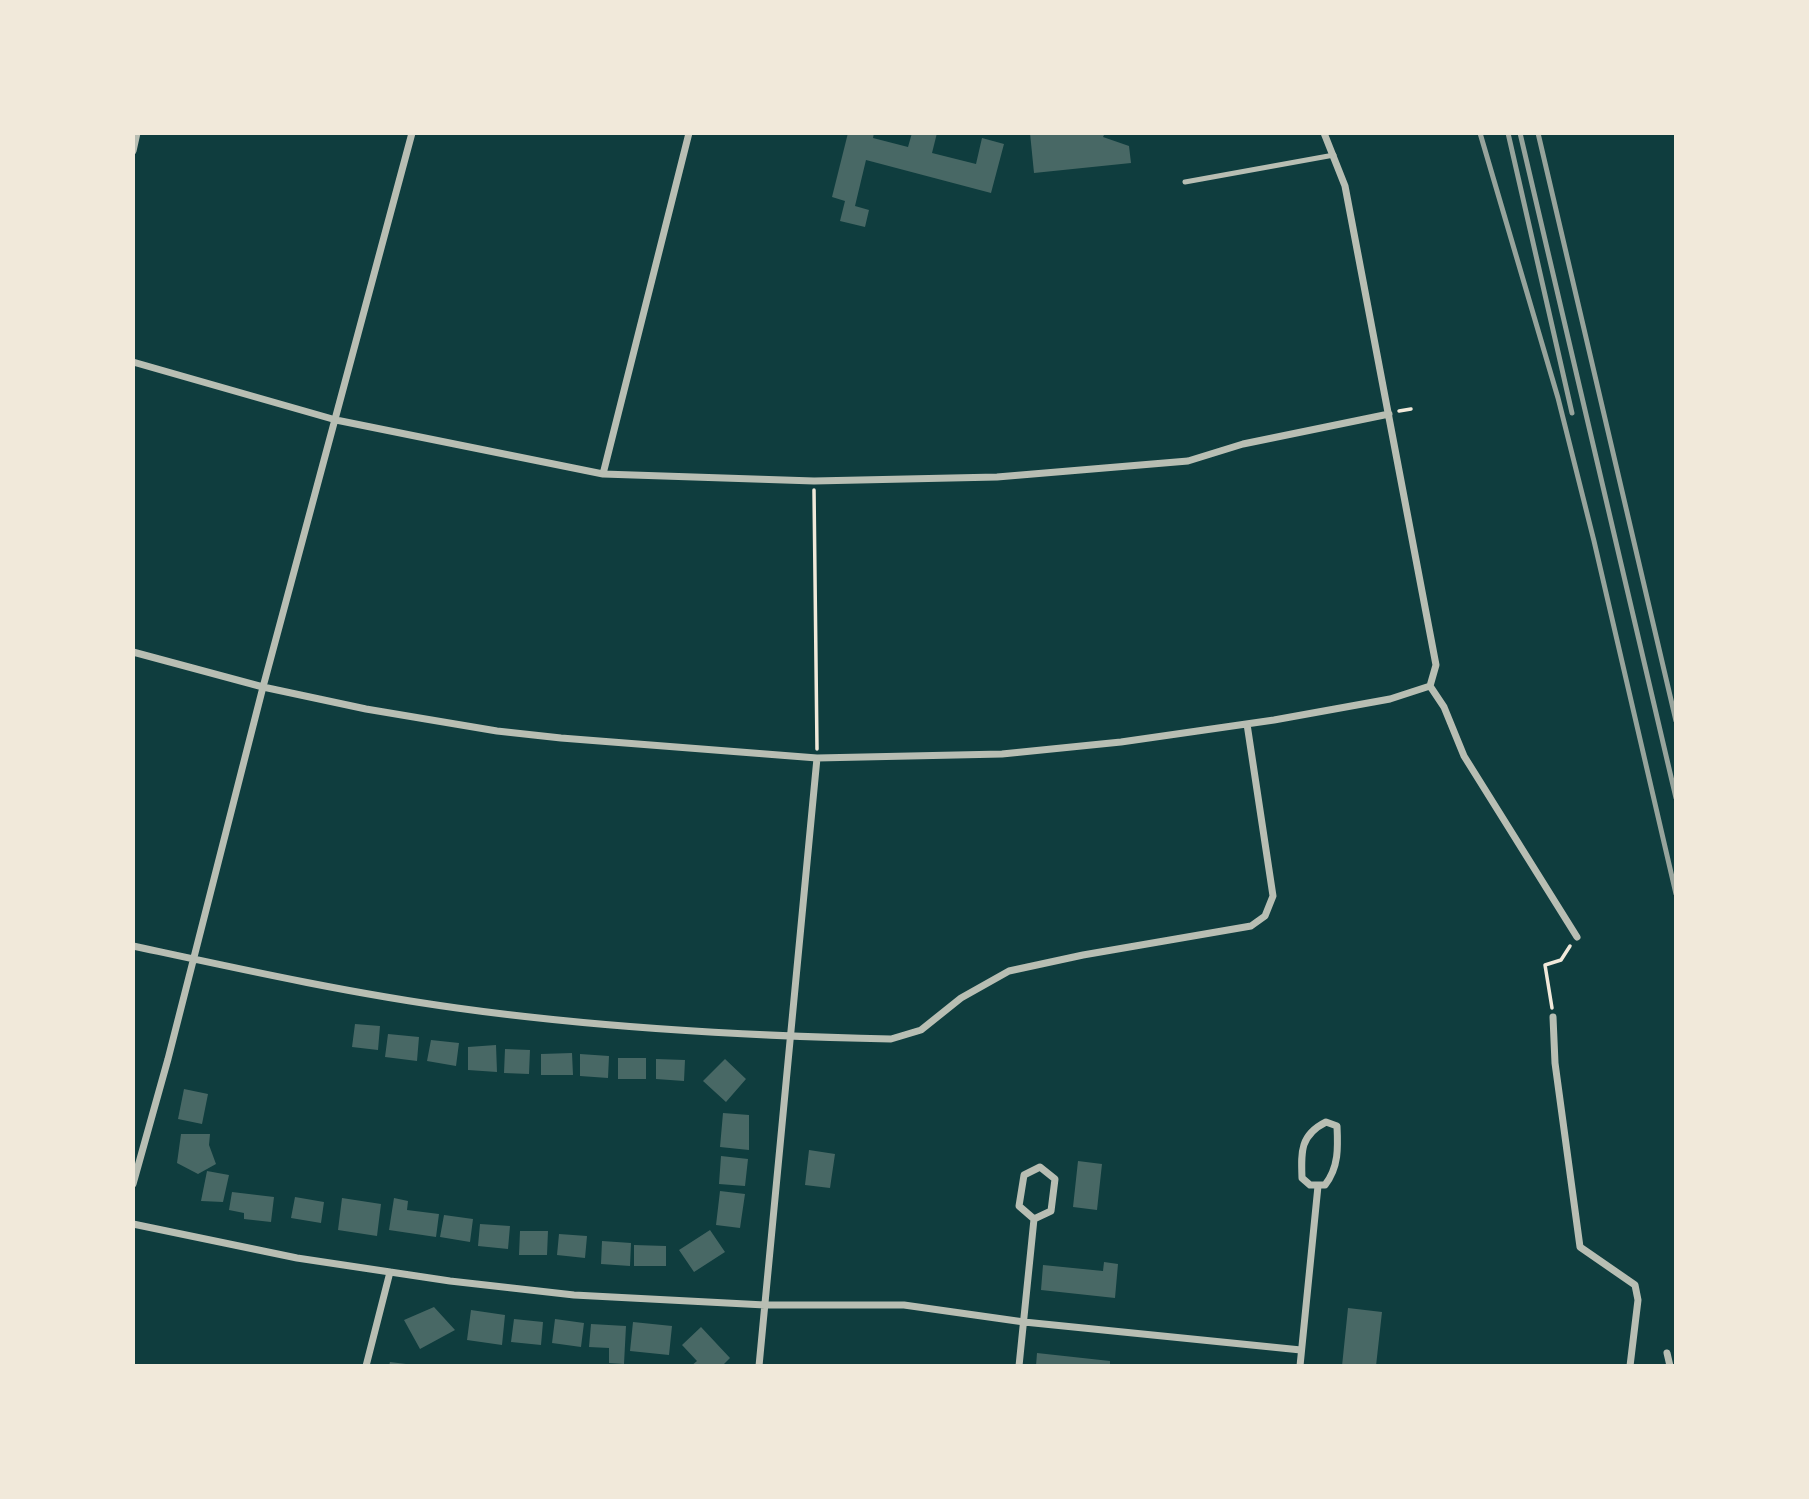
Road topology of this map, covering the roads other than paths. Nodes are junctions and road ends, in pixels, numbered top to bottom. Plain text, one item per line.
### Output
1 (137, 133) edge
2 (412, 133) edge
3 (689, 133) edge
4 (1324, 133) edge
5 (133, 151) edge
6 (1334, 155) junction
7 (1185, 183) dead end
8 (133, 362) edge
9 (1389, 414) junction
10 (336, 420) junction
11 (603, 474) junction
12 (133, 653) edge
13 (1430, 686) junction
14 (263, 687) junction
15 (1247, 724) junction
16 (817, 758) junction
17 (1577, 937) dead end
18 (133, 946) edge
19 (193, 959) junction
20 (1553, 1017) road end
21 (791, 1037) junction
22 (133, 1184) edge
23 (1318, 1186) junction
24 (1034, 1219) junction
25 (133, 1224) edge
26 (390, 1272) junction
27 (765, 1306) junction
28 (1024, 1322) junction
29 (1301, 1350) junction
30 (1667, 1353) dead end
31 (366, 1366) edge
32 (759, 1366) edge
33 (1019, 1366) edge
34 (1300, 1366) edge
35 (1630, 1366) edge
36 (1670, 1366) edge

1 - 5 street
2 - 10 street
3 - 11 street
4 - 6 street
6 - 7 lane
6 - 9 street
8 - 10 street
9 - 11 street
9 - 13 street
10 - 11 street
10 - 14 street
12 - 14 street
13 - 15 street
13 - 17 street
14 - 16 street
14 - 19 street
15 - 16 street
15 - 21 street
16 - 21 street
18 - 19 street
19 - 21 street
19 - 22 street
20 - 35 street
21 - 27 street
23 - 23 street
23 - 29 street
24 - 24 street
24 - 28 street
25 - 26 street
26 - 27 street
26 - 31 street
27 - 28 street
27 - 32 street
28 - 29 street
28 - 33 street
29 - 34 street
30 - 36 street

